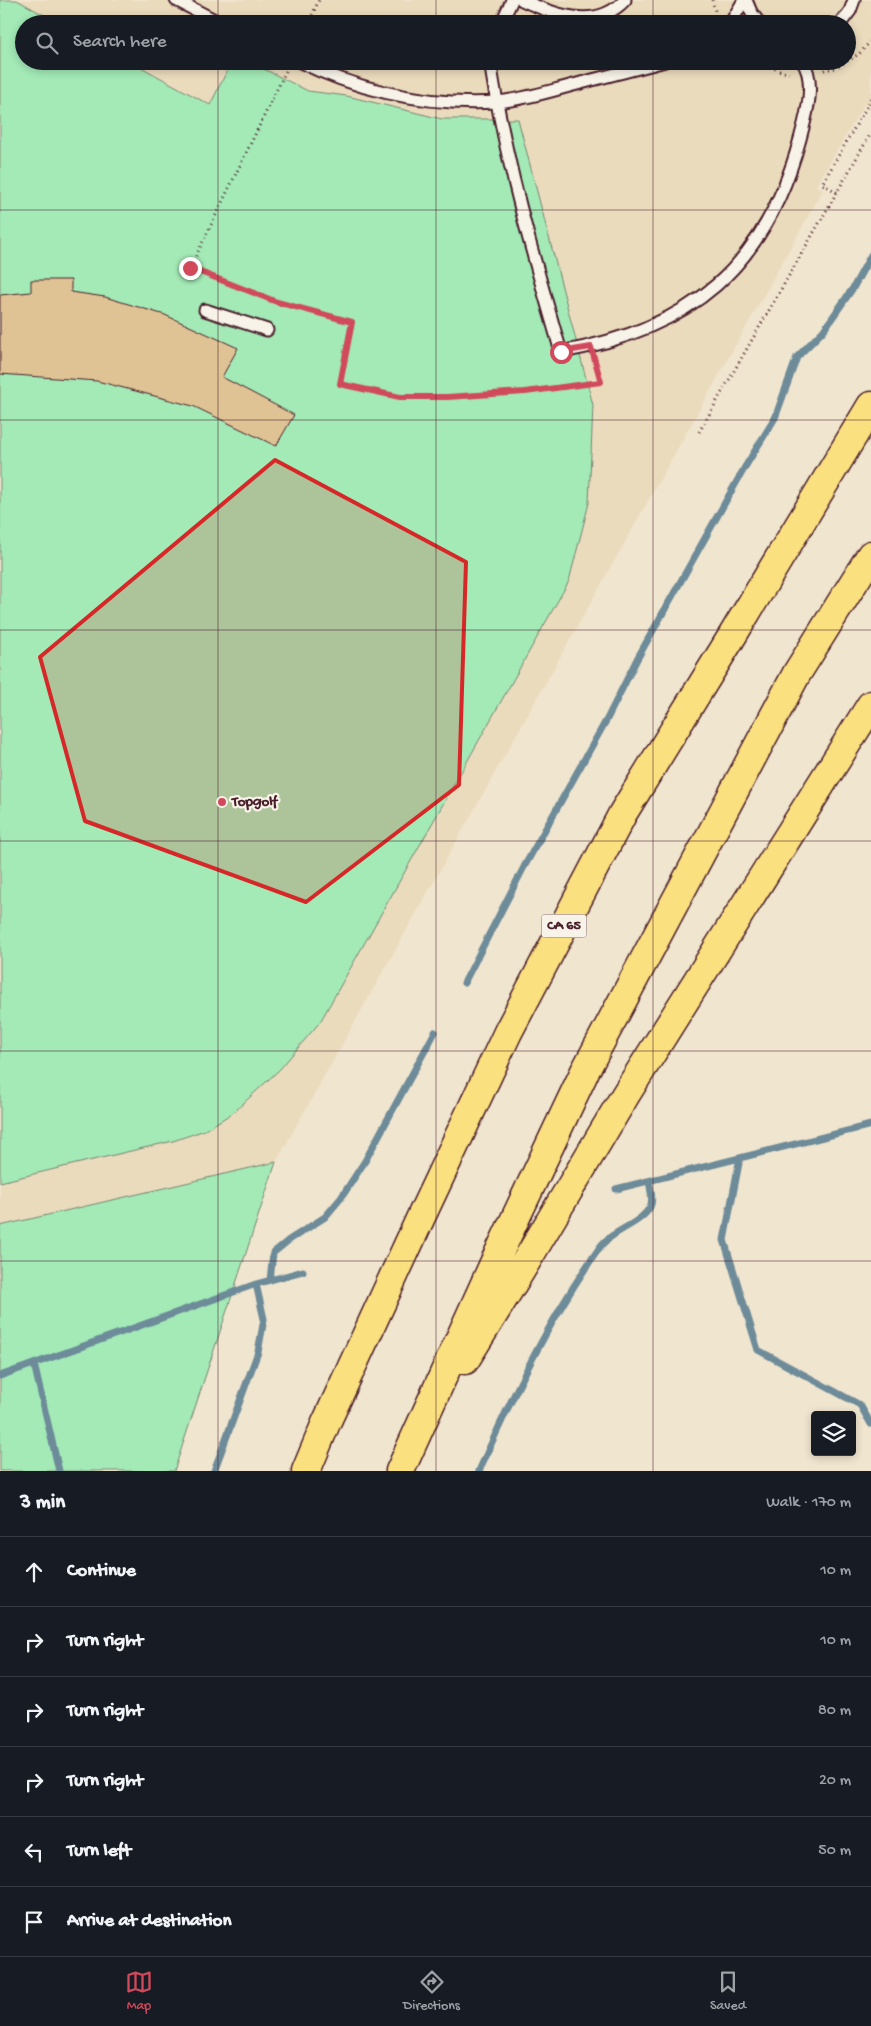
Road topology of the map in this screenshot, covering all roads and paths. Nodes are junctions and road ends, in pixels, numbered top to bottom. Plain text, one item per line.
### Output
1 (176, 0) edge
2 (319, 0) edge
3 (512, 0) edge
4 (522, 0) edge
5 (625, 0) edge
6 (745, 0) edge
7 (854, 0) edge
8 (205, 15) edge
9 (312, 15) edge
10 (505, 15) edge
11 (560, 15) edge
12 (601, 15) edge
13 (736, 15) edge
14 (753, 15) edge
15 (847, 15) edge
16 (871, 41) edge
17 (856, 56) edge
18 (286, 70) dead end
19 (317, 70) edge
20 (492, 70) edge
21 (631, 70) edge
22 (809, 70) edge
23 (871, 95) edge
24 (497, 102) junction
25 (871, 133) edge
26 (837, 192) junction
27 (205, 310) dead end
28 (267, 330) dead end
29 (591, 347) junction
30 (871, 406) edge
31 (699, 432) dead end
32 (871, 555) edge
33 (871, 705) edge
34 (404, 1460) edge
35 (306, 1471) edge

1 - 8 lane
2 - 9 path
3 - 10 lane
4 - 11 lane
5 - 12 lane
6 - 13 lane
6 - 14 lane
7 - 15 lane
16 - 17 path
18 - 29 path
19 - 24 lane
20 - 24 lane
21 - 24 lane
22 - 29 lane
23 - 26 path
24 - 29 lane
25 - 26 path
26 - 31 path
27 - 28 lane
30 - 35 highway, CA 65
32 - 34 highway
33 - 34 highway

